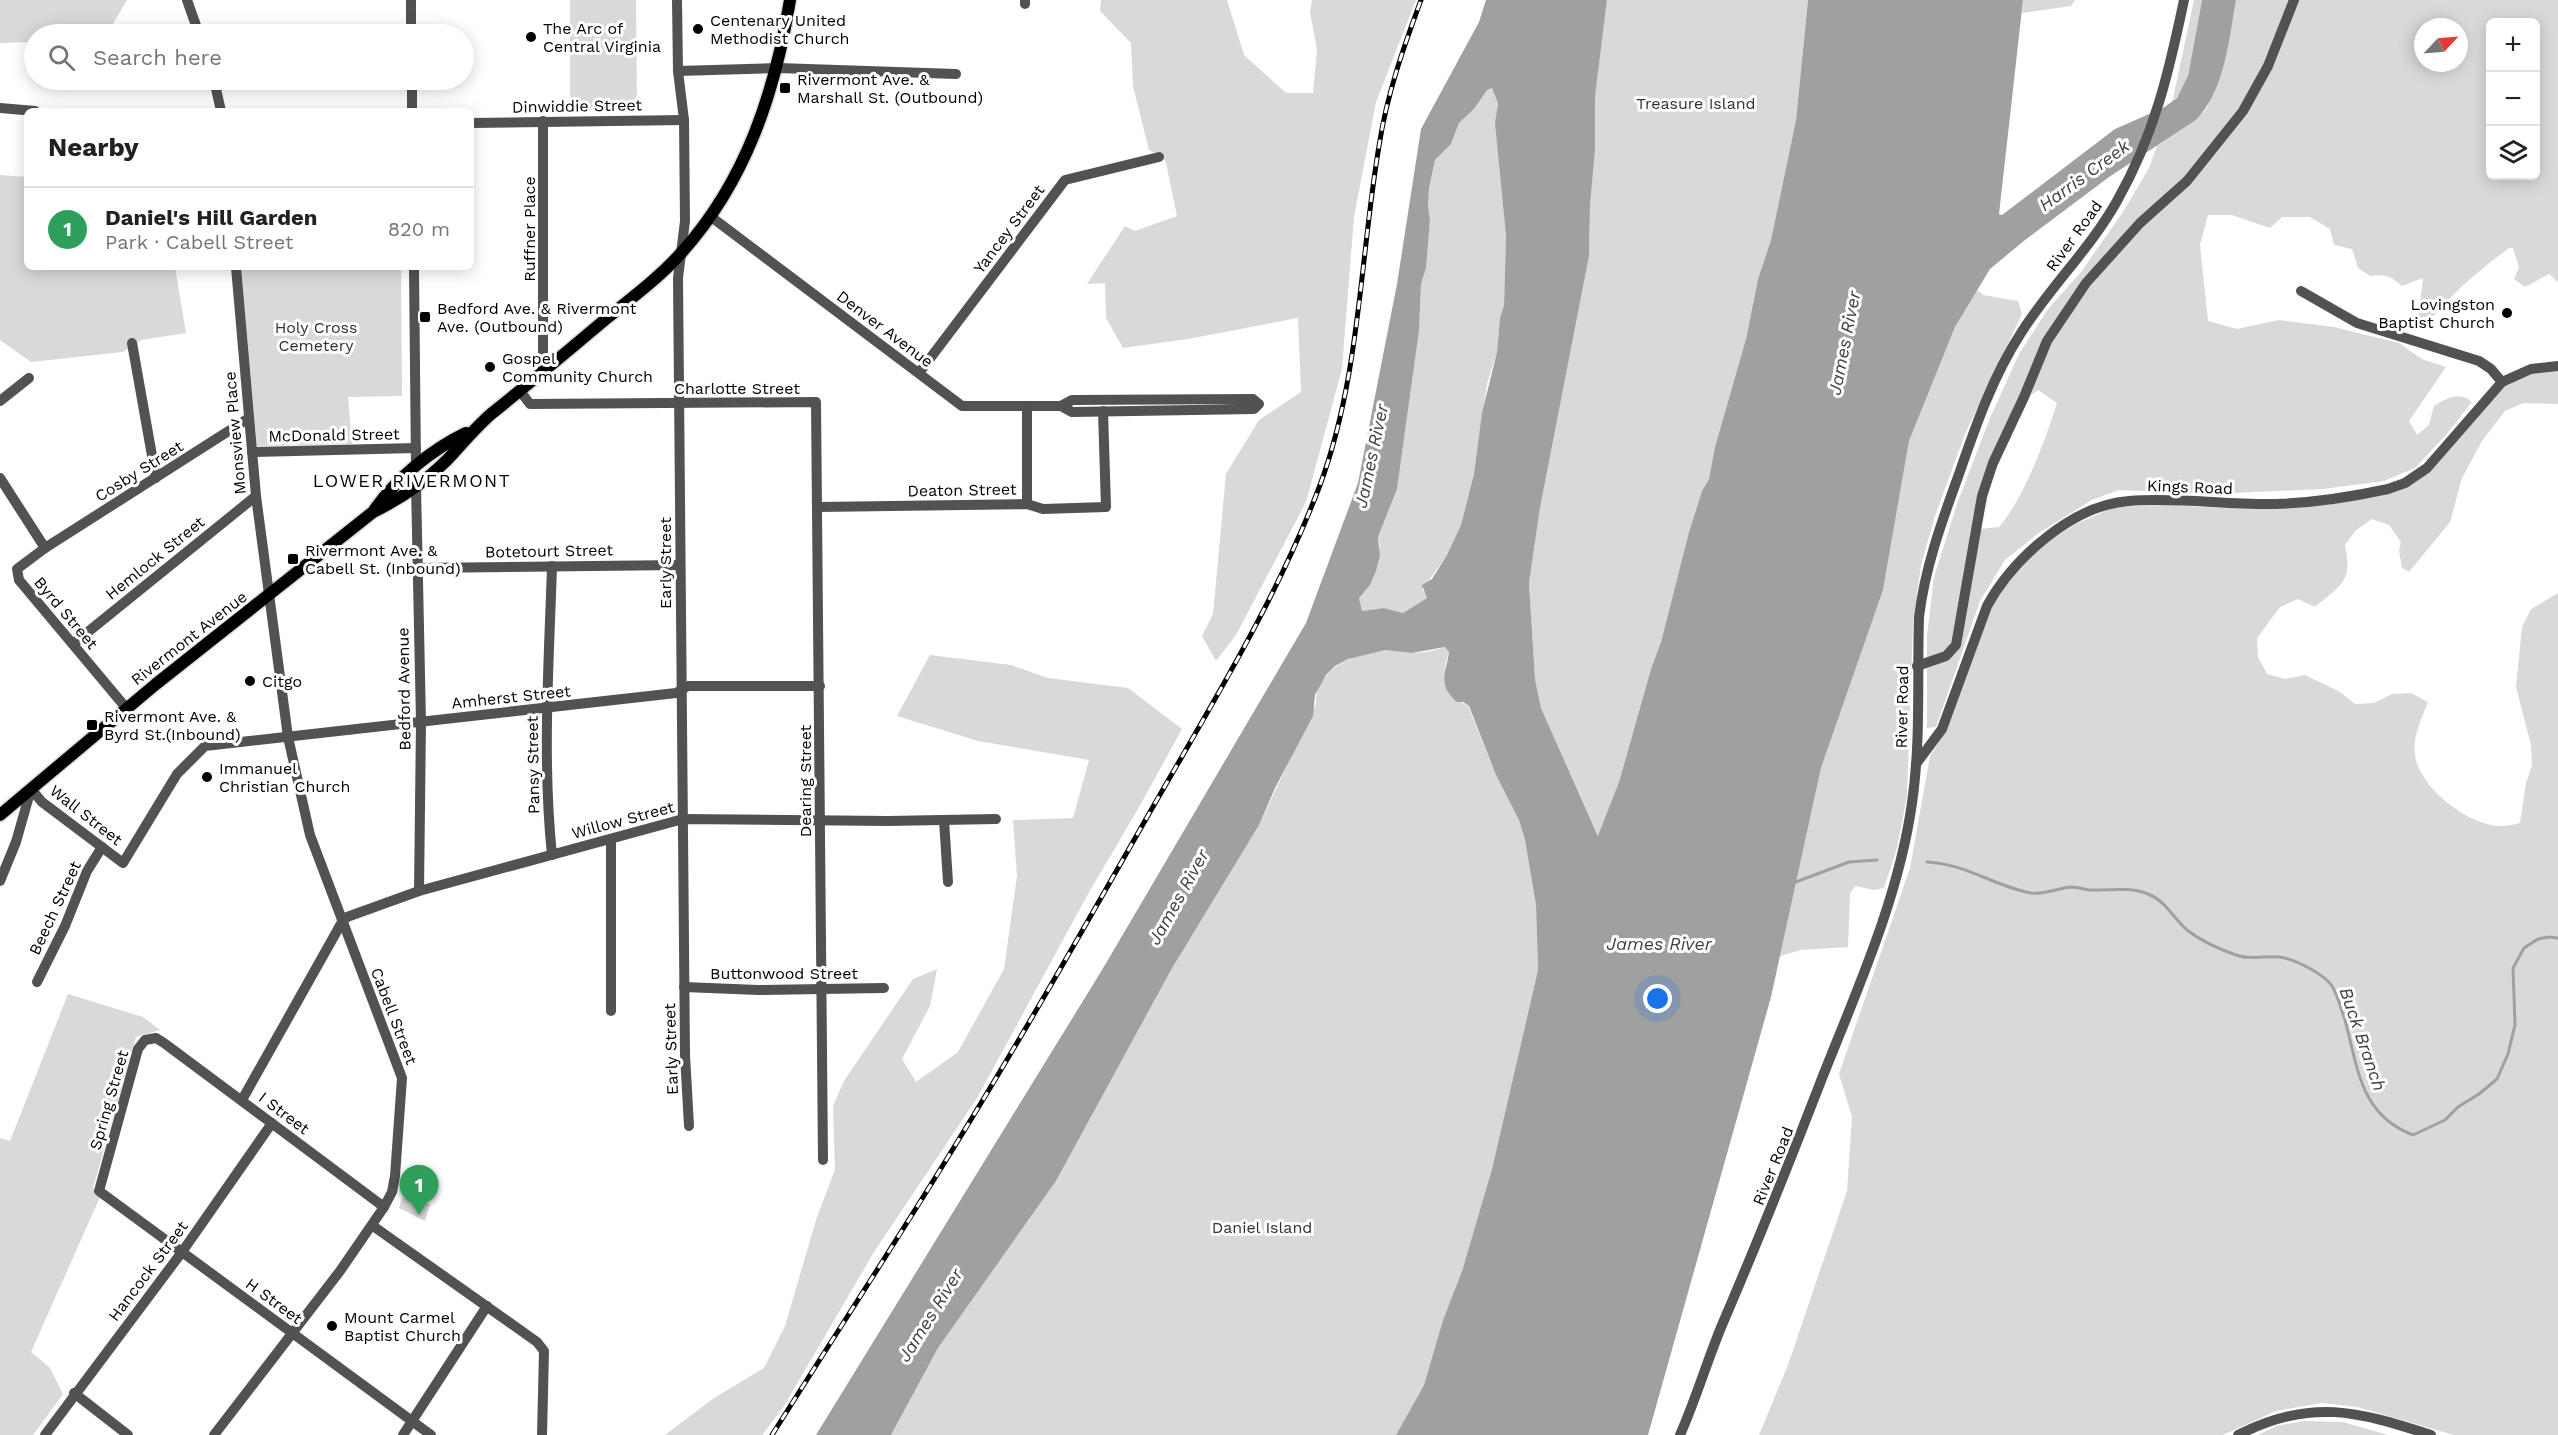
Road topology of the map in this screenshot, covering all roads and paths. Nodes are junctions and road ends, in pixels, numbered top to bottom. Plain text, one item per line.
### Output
1 (187, 0) edge
2 (411, 0) edge
3 (677, 0) edge
4 (790, 0) edge
5 (2184, 0) edge
6 (2294, 0) edge
7 (195, 24) edge
8 (411, 24) edge
9 (778, 68) junction
10 (678, 71) junction
11 (956, 74) dead end
12 (216, 90) edge
13 (412, 90) edge
14 (0, 108) edge
15 (220, 108) edge
16 (412, 108) edge
17 (24, 110) edge
18 (684, 120) junction
19 (543, 121) junction
20 (474, 123) edge
21 (1159, 157) dead end
22 (710, 216) junction
23 (682, 252) junction
24 (236, 270) edge
25 (414, 270) edge
26 (2301, 291) dead end
27 (132, 343) dead end
28 (2558, 366) edge
29 (543, 372) junction
30 (918, 373) junction
31 (29, 378) dead end
32 (2502, 382) junction
33 (520, 391) junction
34 (0, 401) edge
35 (816, 402) joint
36 (680, 403) junction
37 (1061, 406) junction
38 (1027, 407) junction
39 (1103, 411) junction
40 (249, 418) junction
41 (467, 432) junction
42 (416, 448) junction
43 (252, 452) junction
44 (416, 467) junction
45 (0, 478) edge
46 (156, 478) junction
47 (416, 486) junction
48 (256, 496) junction
49 (1028, 504) junction
50 (818, 507) junction
51 (373, 512) junction
52 (45, 548) junction
53 (680, 565) junction
54 (552, 566) junction
55 (417, 568) junction
56 (268, 597) junction
57 (74, 644) junction
58 (1917, 666) junction
59 (820, 686) junction
60 (681, 690) junction
61 (547, 708) junction
62 (127, 709) junction
63 (421, 722) junction
64 (288, 737) junction
65 (1916, 764) junction
66 (31, 789) junction
67 (0, 814) edge
68 (683, 819) junction
69 (996, 819) dead end
70 (944, 820) junction
71 (820, 821) junction
72 (611, 839) junction
73 (102, 847) junction
74 (552, 855) junction
75 (123, 862) joint
76 (0, 881) edge
77 (948, 882) dead end
78 (419, 891) junction
79 (342, 922) junction
80 (37, 982) dead end
81 (684, 987) junction
82 (884, 988) dead end
83 (821, 990) junction
84 (611, 1011) dead end
85 (164, 1043) joint
86 (242, 1100) junction
87 (272, 1123) junction
88 (689, 1126) dead end
89 (824, 1160) dead end
90 (99, 1191) joint
91 (384, 1207) junction
92 (373, 1226) junction
93 (182, 1252) junction
94 (487, 1306) junction
95 (292, 1333) junction
96 (74, 1393) junction
97 (412, 1421) junction
98 (45, 1435) edge
99 (128, 1435) edge
100 (214, 1435) edge
101 (403, 1435) edge
102 (431, 1435) edge
103 (542, 1435) edge
104 (1680, 1435) edge
105 (2238, 1435) edge
106 (2431, 1435) edge

1 - 7 street
2 - 8 street
3 - 10 street, Early Street
4 - 9 main road, Rivermont Avenue
5 - 58 street, River Road
6 - 58 street
9 - 10 street
9 - 11 street
9 - 22 main road, Rivermont Avenue
10 - 18 street, Early Street
12 - 15 street
13 - 16 street
14 - 17 street
18 - 19 street, Dinwiddie Street
18 - 23 street, Early Street
19 - 20 street, Dinwiddie Street
19 - 29 street, Ruffner Place
21 - 30 street, Yancey Street
22 - 23 main road, Rivermont Avenue
22 - 30 street, Denver Avenue
23 - 29 main road, Rivermont Avenue
23 - 36 street, Early Street
24 - 40 street, Monsview Place
25 - 42 street
26 - 32 street
27 - 46 street
28 - 32 street, Kings Road
29 - 33 main road, Rivermont Avenue
30 - 38 street, Denver Avenue
31 - 34 street
32 - 65 street, Kings Road
33 - 36 street, Charlotte Street
33 - 41 main road, Rivermont Avenue
35 - 36 street, Charlotte Street
35 - 50 street, Dearing Street
36 - 53 street, Early Street
37 - 38 street, Denver Avenue
37 - 39 street, Denver Avenue
37 - 39 street, Denver Avenue
38 - 49 street
39 - 49 street, Deaton Street
40 - 43 street, Monsview Place
40 - 46 street, Cosby Street
41 - 44 main road, Rivermont Avenue
41 - 47 main road, Rivermont Avenue
42 - 43 street, McDonald Street
42 - 44 street
43 - 48 street, Monsview Place
44 - 51 main road, Rivermont Avenue
45 - 52 street, Byrd Street
46 - 52 street, Cosby Street
47 - 51 main road, Rivermont Avenue
47 - 55 street, Bedford Avenue
48 - 56 street, Monsview Place
48 - 57 street, Hemlock Street
49 - 50 street, Deaton Street
50 - 59 street, Dearing Street
51 - 56 main road, Rivermont Avenue
52 - 57 street, Byrd Street
53 - 54 street, Botetourt Street
53 - 60 street, Early Street
54 - 55 street, Botetourt Street
54 - 61 street, Pansy Street
55 - 63 street, Bedford Avenue
56 - 62 main road, Rivermont Avenue
56 - 64 street, Cabell Street
57 - 62 street, Byrd Street
58 - 65 street, River Road
59 - 60 street, Amherst Street
59 - 71 street, Dearing Street
60 - 61 street, Amherst Street
60 - 68 street, Early Street
61 - 63 street, Amherst Street
61 - 74 street, Pansy Street
62 - 66 main road, Rivermont Avenue
63 - 64 street, Amherst Street
63 - 78 street, Bedford Avenue
64 - 75 street, Amherst Street
64 - 79 street, Cabell Street
65 - 104 street, River Road
66 - 67 main road, Rivermont Avenue
66 - 73 street, Wall Street
66 - 76 street
68 - 71 street, Willow Street
68 - 72 street, Willow Street
68 - 81 street, Early Street
69 - 70 street, Willow Street
70 - 71 street, Willow Street
70 - 77 street
71 - 83 street, Dearing Street
72 - 74 street, Willow Street
72 - 84 street
73 - 75 street, Wall Street
73 - 80 street, Beech Street
74 - 78 street, Willow Street
78 - 79 street, Willow Street
79 - 86 street
79 - 91 street, Cabell Street
81 - 83 street, Buttonwood Street
81 - 88 street, Early Street
82 - 83 street, Buttonwood Street
83 - 89 street, Dearing Street
85 - 86 street, I Street
85 - 90 street, Spring Street
86 - 87 street, I Street
87 - 91 street, I Street
87 - 93 street, Hancock Street
90 - 93 street, H Street
91 - 92 street, Cabell Street
92 - 94 street
92 - 95 street, Cabell Street
93 - 95 street, H Street
93 - 96 street, Hancock Street
94 - 97 street
94 - 103 street
95 - 97 street, H Street
95 - 100 street, Cabell Street
96 - 98 street, Hancock Street
96 - 99 street
97 - 101 street
97 - 102 street, H Street
105 - 106 street

